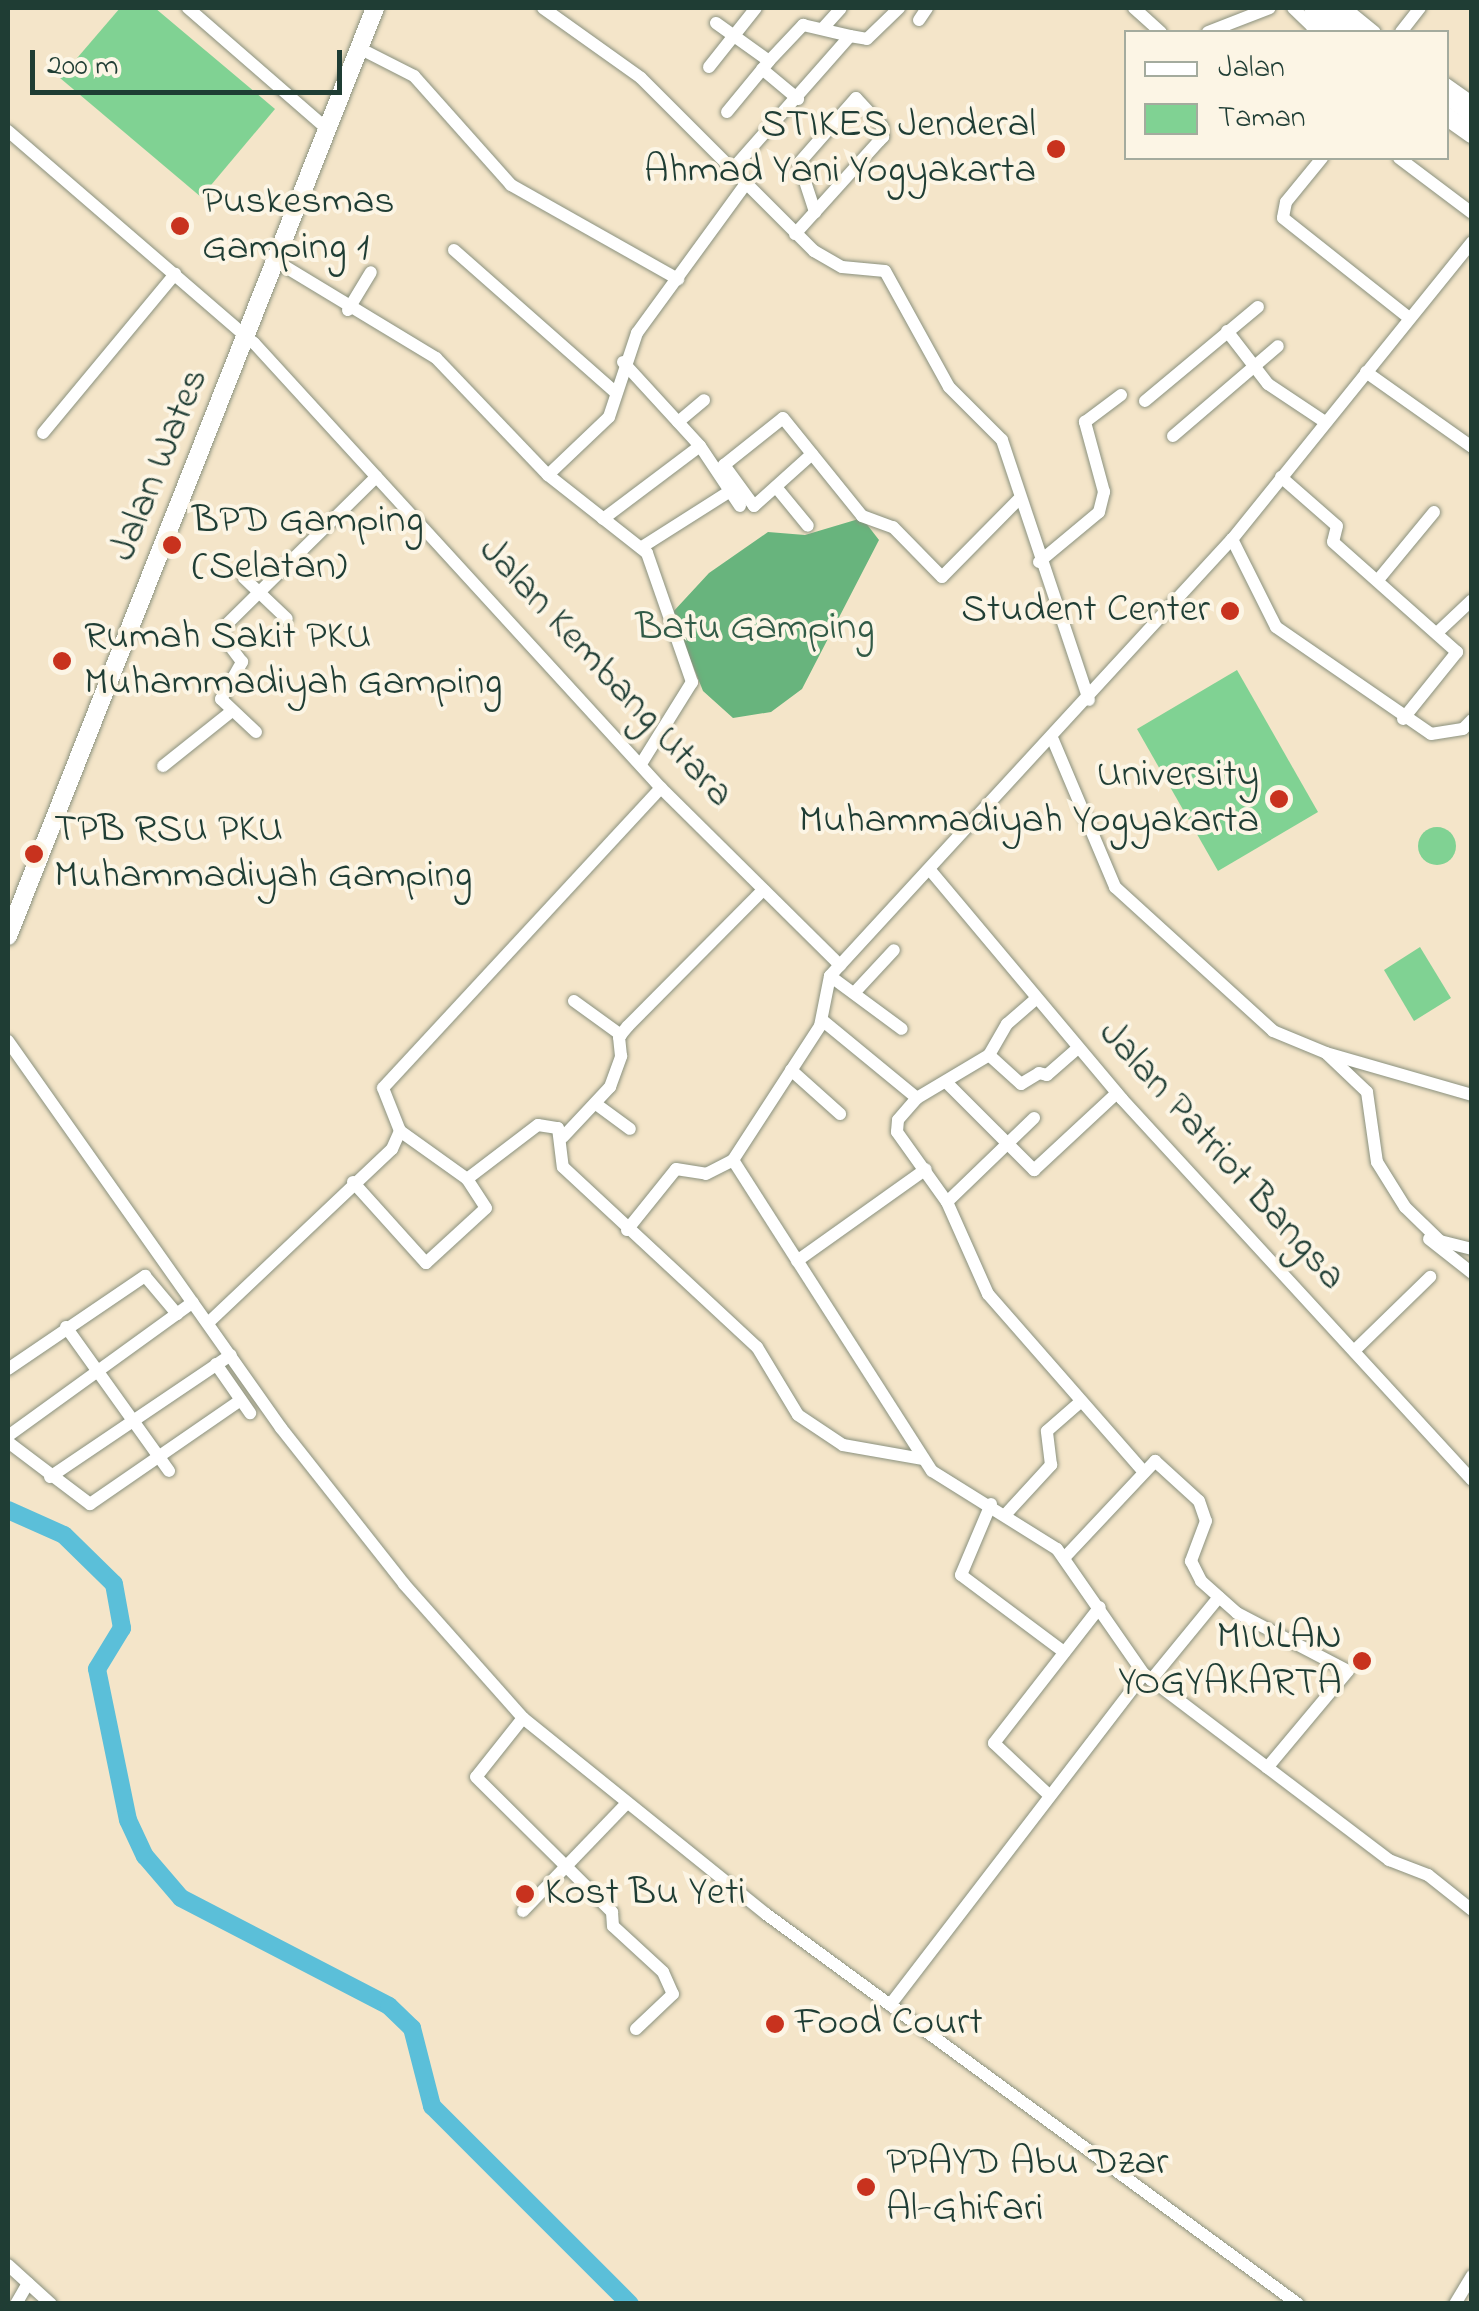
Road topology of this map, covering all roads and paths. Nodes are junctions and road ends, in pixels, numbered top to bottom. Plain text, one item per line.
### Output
1 (188, 8) edge
2 (376, 8) edge
3 (386, 8) edge
4 (543, 8) edge
5 (756, 8) edge
6 (841, 8) edge
7 (899, 8) edge
8 (1134, 8) edge
9 (1270, 8) edge
10 (1293, 8) edge
11 (1313, 8) edge
12 (1332, 8) edge
13 (1344, 8) edge
14 (1420, 8) edge
15 (716, 23) dead end
16 (824, 27) junction
17 (1159, 30) edge
18 (1213, 30) edge
19 (1316, 30) edge
20 (1334, 30) edge
21 (1357, 30) edge
22 (1372, 30) edge
23 (1403, 30) edge
24 (736, 35) junction
25 (850, 36) junction
26 (364, 50) junction
27 (766, 65) junction
28 (710, 67) dead end
29 (1449, 86) edge
30 (1449, 97) edge
31 (798, 99) junction
32 (1472, 102) edge
33 (727, 112) dead end
34 (1472, 113) edge
35 (1449, 118) edge
36 (1449, 128) edge
37 (327, 129) junction
38 (1472, 134) edge
39 (9, 135) edge
40 (1472, 144) edge
41 (1320, 160) edge
42 (1401, 160) edge
43 (732, 170) junction
44 (745, 184) junction
45 (815, 212) junction
46 (1472, 213) edge
47 (795, 234) junction
48 (1472, 242) edge
49 (454, 250) dead end
50 (284, 266) junction
51 (371, 272) dead end
52 (175, 274) junction
53 (678, 279) junction
54 (1258, 307) dead end
55 (348, 310) junction
56 (1408, 318) junction
57 (1227, 331) junction
58 (247, 344) junction
59 (1278, 346) dead end
60 (623, 362) junction
61 (1255, 368) junction
62 (1366, 372) junction
63 (615, 392) junction
64 (1121, 395) dead end
65 (704, 400) dead end
66 (1145, 401) dead end
67 (678, 422) junction
68 (1324, 422) junction
69 (43, 432) dead end
70 (1173, 436) dead end
71 (700, 446) junction
72 (1472, 446) edge
73 (812, 454) junction
74 (548, 475) junction
75 (376, 477) junction
76 (1281, 477) junction
77 (776, 487) junction
78 (728, 493) junction
79 (1018, 500) junction
80 (740, 506) dead end
81 (1434, 512) dead end
82 (602, 520) junction
83 (808, 526) dead end
84 (1232, 539) junction
85 (642, 546) junction
86 (1039, 562) junction
87 (244, 578) dead end
88 (1378, 580) junction
89 (258, 591) junction
90 (1472, 600) edge
91 (287, 620) dead end
92 (1439, 631) junction
93 (1090, 700) junction
94 (232, 710) junction
95 (1403, 719) junction
96 (1472, 720) edge
97 (256, 732) dead end
98 (1053, 740) junction
99 (641, 764) junction
100 (163, 766) dead end
101 (662, 788) junction
102 (930, 870) junction
103 (764, 890) junction
104 (8, 936) edge
105 (894, 950) dead end
106 (835, 971) junction
107 (855, 992) junction
108 (1035, 1000) junction
109 (574, 1001) dead end
110 (822, 1020) junction
111 (902, 1029) dead end
112 (621, 1035) junction
113 (8, 1041) edge
114 (1078, 1048) junction
115 (989, 1054) junction
116 (1326, 1054) junction
117 (791, 1070) junction
118 (948, 1084) junction
119 (1117, 1094) junction
120 (1472, 1095) edge
121 (917, 1098) junction
122 (596, 1104) junction
123 (840, 1114) dead end
124 (1034, 1118) dead end
125 (630, 1128) dead end
126 (400, 1131) junction
127 (563, 1136) junction
128 (1007, 1144) junction
129 (733, 1160) junction
130 (926, 1169) junction
131 (468, 1179) junction
132 (353, 1182) junction
133 (946, 1202) junction
134 (1422, 1228) junction
135 (627, 1230) junction
136 (1472, 1249) edge
137 (797, 1260) junction
138 (1472, 1273) edge
139 (1430, 1277) dead end
140 (193, 1302) junction
141 (177, 1314) junction
142 (208, 1323) junction
143 (66, 1328) junction
144 (1355, 1350) junction
145 (231, 1356) junction
146 (216, 1364) junction
147 (8, 1369) edge
148 (95, 1372) junction
149 (241, 1400) junction
150 (1078, 1403) junction
151 (250, 1414) dead end
152 (132, 1420) junction
153 (8, 1439) edge
154 (158, 1456) junction
155 (922, 1459) junction
156 (169, 1471) dead end
157 (1144, 1472) junction
158 (50, 1477) junction
159 (1472, 1480) edge
160 (991, 1504) junction
161 (1006, 1514) junction
162 (1065, 1557) junction
163 (1219, 1597) junction
164 (1100, 1607) junction
165 (1064, 1652) junction
166 (1147, 1677) junction
167 (523, 1718) junction
168 (1268, 1768) junction
169 (1050, 1796) junction
170 (627, 1803) junction
171 (566, 1866) junction
172 (1472, 1910) edge
173 (523, 1911) dead end
174 (890, 2005) junction
175 (637, 2027) dead end
176 (8, 2265) edge
177 (1472, 2276) edge
178 (28, 2282) junction
179 (16, 2304) edge
180 (50, 2304) edge
181 (1298, 2304) edge
182 (1454, 2304) edge

1 - 37 street
2 - 26 highway, Jalan Wates
3 - 26 highway, Jalan Wates
4 - 43 street
5 - 24 street
6 - 16 street
7 - 25 street
8 - 17 street
9 - 18 street
10 - 19 street
11 - 20 highway
12 - 21 highway
13 - 22 street
14 - 23 street
15 - 24 street
16 - 25 street
16 - 27 street
24 - 27 street
24 - 28 street
25 - 31 street
26 - 37 highway, Jalan Wates
26 - 50 highway, Jalan Wates
26 - 53 street
27 - 31 street
27 - 33 street
29 - 32 street
30 - 34 highway
31 - 43 street
35 - 38 highway
36 - 40 street
37 - 58 highway, Jalan Wates
39 - 52 street, Jalan Kembang Utara
41 - 56 street
42 - 46 street
43 - 44 street
44 - 47 street
44 - 53 street
45 - 45 street
45 - 47 street
47 - 79 street
48 - 56 street
49 - 63 street
50 - 55 street
50 - 58 highway, Jalan Wates
51 - 55 street
52 - 58 street, Jalan Kembang Utara
52 - 69 street
53 - 60 street
54 - 57 street
55 - 74 street
56 - 62 street
57 - 61 street
57 - 66 street
58 - 75 street, Jalan Kembang Utara
58 - 104 highway, Jalan Wates
59 - 61 street
60 - 63 street
60 - 67 street
61 - 68 street
61 - 70 street
62 - 68 street
62 - 72 street
63 - 74 street
64 - 86 street
65 - 67 street
67 - 71 street
68 - 76 street
71 - 78 street
71 - 82 street
73 - 77 street
73 - 77 street
73 - 79 street
74 - 82 street
75 - 89 street
75 - 99 street, Jalan Kembang Utara
76 - 84 street
76 - 88 street
77 - 83 street
78 - 80 street
78 - 85 street
79 - 86 street
81 - 88 street
82 - 85 street
84 - 93 street
84 - 95 street
85 - 99 street
86 - 93 street
87 - 89 street
88 - 92 street
89 - 91 street
89 - 94 street
90 - 92 street
92 - 95 street
93 - 98 street
94 - 97 street
94 - 100 street
95 - 96 street
98 - 102 street
98 - 116 street
99 - 101 street, Jalan Kembang Utara
101 - 103 street, Jalan Kembang Utara
101 - 126 street
102 - 106 street
102 - 108 street, Jalan Patriot Bangsa
103 - 106 street, Jalan Kembang Utara
103 - 112 street
105 - 107 street
106 - 107 street, Jalan Kembang Utara
106 - 110 street
107 - 111 street, Jalan Kembang Utara
108 - 114 street, Jalan Patriot Bangsa
108 - 115 street
109 - 112 street
110 - 117 street
110 - 121 street
112 - 122 street
113 - 140 street
114 - 115 street
114 - 119 street, Jalan Patriot Bangsa
115 - 118 street
116 - 120 street
116 - 134 street
117 - 123 street
117 - 129 street
118 - 121 street
118 - 128 street
119 - 128 street
119 - 144 street, Jalan Patriot Bangsa
121 - 130 street
122 - 125 street
122 - 127 street
124 - 128 street
126 - 131 street
126 - 132 street
127 - 131 street
127 - 135 street
128 - 133 street
129 - 135 street
129 - 137 street
130 - 133 street
130 - 137 street
131 - 132 street
132 - 142 street
133 - 150 street
134 - 136 street
134 - 138 street
135 - 155 street
137 - 155 street
139 - 144 street
140 - 141 street
140 - 142 street
141 - 143 street
141 - 148 street
142 - 145 street
143 - 147 street
143 - 148 street
144 - 159 street, Jalan Patriot Bangsa
145 - 146 street
145 - 167 street
146 - 149 street
146 - 152 street
148 - 152 street
148 - 153 street
149 - 151 street
149 - 154 street
150 - 157 street
150 - 161 street
152 - 154 street
152 - 158 street
153 - 158 street
154 - 156 street
154 - 158 street
155 - 160 street
157 - 162 street
157 - 163 street
160 - 161 street
160 - 165 street
161 - 162 street
162 - 164 street
163 - 166 street
163 - 168 street
164 - 165 street
164 - 166 street
165 - 169 street
166 - 168 street
166 - 169 street
167 - 170 street
167 - 171 street
168 - 172 street
169 - 174 street
170 - 171 street
170 - 174 street
171 - 173 street
171 - 175 street
174 - 181 street
176 - 178 street
177 - 182 street
178 - 179 street
178 - 180 street

